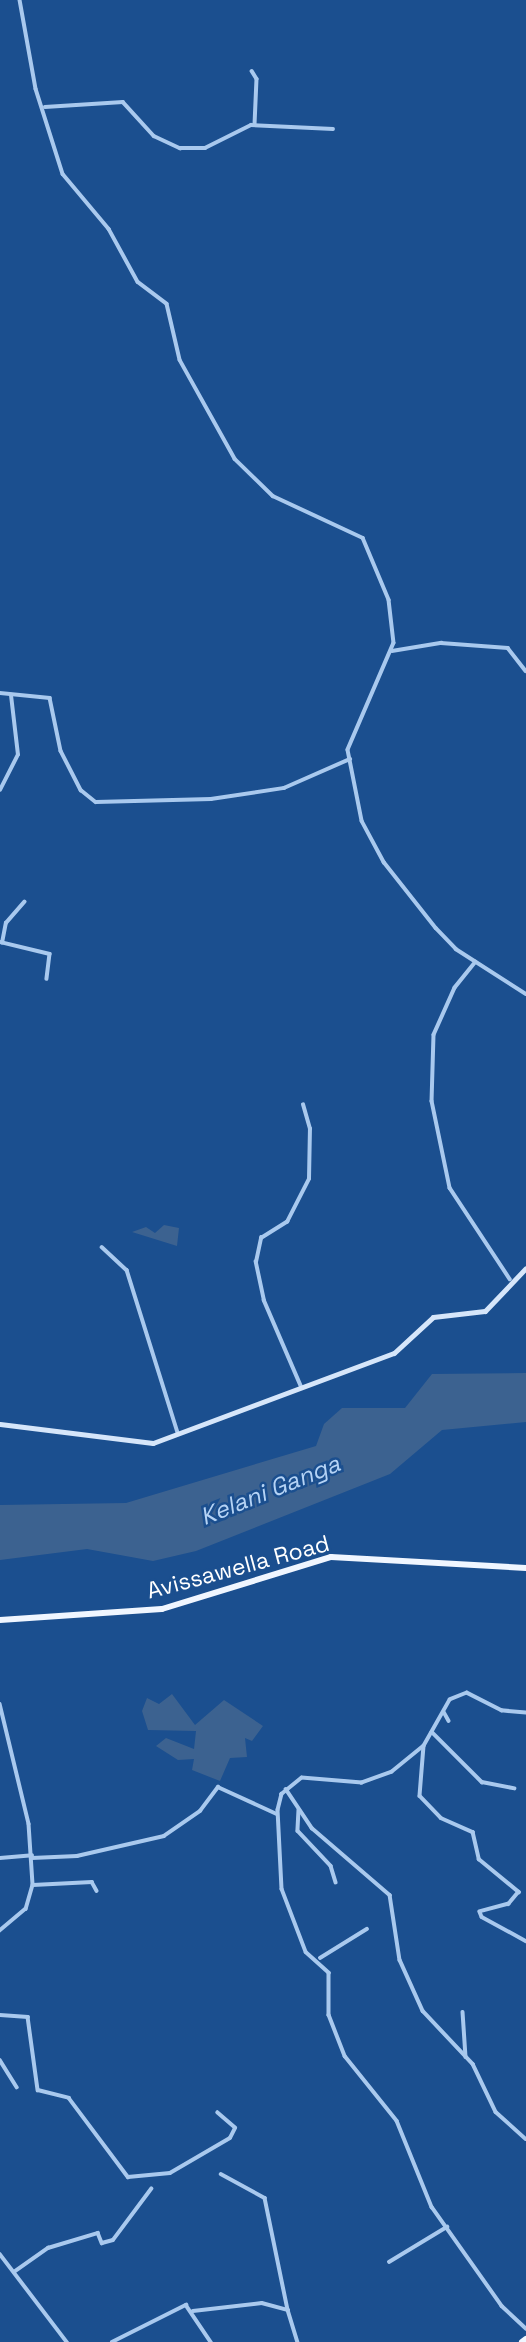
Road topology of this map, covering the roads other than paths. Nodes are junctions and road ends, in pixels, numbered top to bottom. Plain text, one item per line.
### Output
1 (19, 0) edge
2 (252, 71) dead end
3 (45, 107) junction
4 (255, 125) junction
5 (333, 130) dead end
6 (392, 651) junction
7 (526, 671) edge
8 (0, 693) edge
9 (11, 695) junction
10 (350, 759) junction
11 (0, 790) edge
12 (24, 902) dead end
13 (1, 942) edge
14 (476, 962) junction
15 (47, 979) dead end
16 (526, 994) edge
17 (303, 1105) dead end
18 (102, 1247) dead end
19 (526, 1268) edge
20 (510, 1279) junction
21 (301, 1387) junction
22 (0, 1424) edge
23 (178, 1435) junction
24 (526, 1568) edge
25 (0, 1620) edge
26 (0, 1704) edge
27 (444, 1712) junction
28 (526, 1713) edge
29 (449, 1721) dead end
30 (432, 1732) junction
31 (424, 1745) junction
32 (514, 1788) dead end
33 (286, 1789) junction
34 (299, 1808) junction
35 (278, 1815) junction
36 (32, 1856) junction
37 (0, 1858) edge
38 (336, 1882) dead end
39 (33, 1885) junction
40 (97, 1891) dead end
41 (367, 1929) dead end
42 (0, 1931) edge
43 (526, 1941) edge
44 (320, 1958) junction
45 (463, 2012) dead end
46 (0, 2015) edge
47 (466, 2057) junction
48 (0, 2060) edge
49 (17, 2087) dead end
50 (218, 2113) dead end
51 (526, 2138) edge
52 (222, 2174) dead end
53 (151, 2189) dead end
54 (447, 2227) junction
55 (0, 2254) edge
56 (2, 2260) edge
57 (388, 2262) dead end
58 (14, 2272) junction
59 (288, 2310) junction
60 (193, 2311) junction
61 (526, 2328) edge
62 (526, 2339) edge
63 (67, 2342) edge
64 (112, 2342) edge
65 (211, 2342) edge
66 (298, 2342) edge
67 (522, 2342) edge

1 - 3 street
2 - 4 street
3 - 4 street
3 - 6 street
4 - 5 street
6 - 7 street
6 - 10 street
8 - 9 street
9 - 10 street
9 - 11 street
10 - 14 street
12 - 13 street
13 - 15 street
14 - 16 street
14 - 20 street
17 - 21 street
18 - 23 street
19 - 20 street
20 - 21 street
21 - 23 street
22 - 23 street
24 - 25 main road, Avissawella Road
26 - 36 street
27 - 28 street
27 - 29 street
27 - 30 street
30 - 31 street
30 - 32 street
31 - 33 street
31 - 43 street
33 - 34 street
33 - 35 street
34 - 38 street
34 - 47 street
35 - 36 street
35 - 44 street
36 - 37 street
36 - 39 street
39 - 40 street
39 - 42 street
41 - 44 street
44 - 54 street
45 - 47 street
46 - 50 street
47 - 51 street
48 - 49 street
52 - 59 street
53 - 58 street
54 - 57 street
54 - 61 street
55 - 56 street
56 - 58 street
58 - 63 street
59 - 60 street
59 - 66 street
60 - 64 street
60 - 65 street
62 - 67 main road

